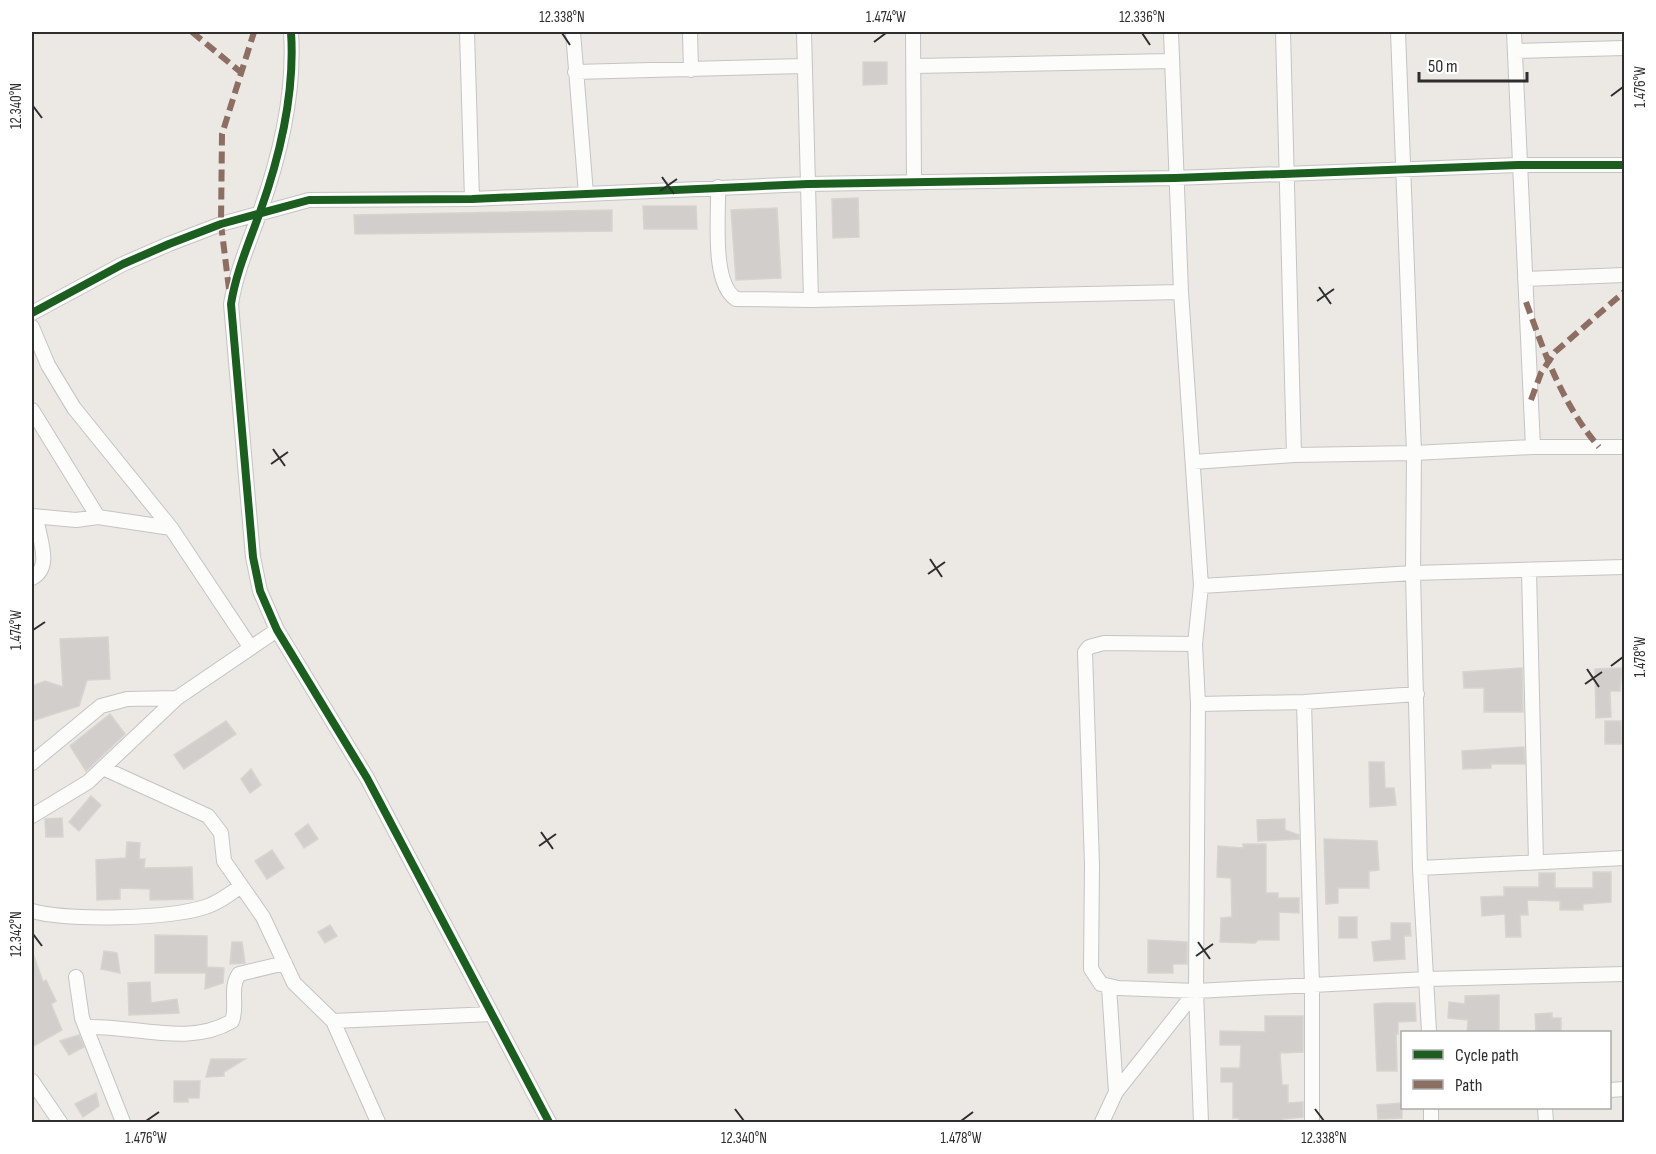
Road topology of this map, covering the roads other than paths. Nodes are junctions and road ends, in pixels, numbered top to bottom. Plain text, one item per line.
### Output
1 (291, 32) edge
2 (467, 32) edge
3 (573, 32) edge
4 (690, 32) edge
5 (804, 32) edge
6 (913, 32) edge
7 (1171, 32) edge
8 (1282, 32) edge
9 (1398, 32) edge
10 (1514, 32) edge
11 (1624, 48) edge
12 (1515, 51) junction
13 (1171, 61) junction
14 (805, 66) junction
15 (915, 66) junction
16 (691, 70) junction
17 (575, 72) junction
18 (1518, 165) junction
19 (1624, 165) edge
20 (1402, 170) junction
21 (1287, 174) junction
22 (1175, 178) junction
23 (914, 182) junction
24 (808, 184) junction
25 (718, 187) junction
26 (586, 194) junction
27 (472, 199) junction
28 (260, 214) junction
29 (1624, 275) edge
30 (1525, 279) junction
31 (1180, 292) junction
32 (811, 300) junction
33 (32, 310) edge
34 (32, 327) edge
35 (32, 410) edge
36 (1533, 447) junction
37 (1624, 447) edge
38 (1413, 453) junction
39 (1294, 455) junction
40 (1193, 462) junction
41 (98, 517) junction
42 (34, 524) edge
43 (171, 528) junction
44 (1624, 567) edge
45 (1529, 571) junction
46 (1413, 573) junction
47 (32, 578) edge
48 (1201, 586) junction
49 (277, 630) junction
50 (1195, 644) junction
51 (251, 648) junction
52 (1417, 694) junction
53 (177, 698) junction
54 (1304, 702) junction
55 (1198, 704) junction
56 (32, 763) edge
57 (105, 769) junction
58 (32, 816) edge
59 (1624, 858) edge
60 (1536, 862) junction
61 (1420, 867) junction
62 (241, 886) junction
63 (32, 910) edge
64 (285, 963) junction
65 (1624, 974) edge
66 (76, 977) dead end
67 (1427, 979) junction
68 (1312, 986) junction
69 (1109, 987) junction
70 (1196, 991) junction
71 (492, 1014) junction
72 (333, 1021) junction
73 (86, 1028) junction
74 (1429, 1031) edge
75 (32, 1081) edge
76 (1116, 1092) junction
77 (60, 1122) edge
78 (123, 1122) edge
79 (378, 1122) edge
80 (549, 1122) edge
81 (1102, 1122) edge
82 (1201, 1122) edge
83 (1312, 1122) edge

1 - 28 street
2 - 27 street
3 - 17 street
4 - 16 street
5 - 14 street
6 - 15 street
7 - 13 street
8 - 21 street
9 - 20 street
10 - 12 street
11 - 12 street
12 - 18 street
13 - 15 street
13 - 22 street
14 - 16 street
14 - 24 street
15 - 23 street
16 - 17 street
17 - 26 street
18 - 19 street
18 - 20 street
18 - 30 street
20 - 21 street
20 - 38 street
21 - 22 street
21 - 39 street
22 - 23 street
22 - 31 street
23 - 24 street
24 - 25 street
24 - 32 street
25 - 26 street
25 - 32 street
26 - 27 street
27 - 28 street
28 - 33 street
28 - 49 street
29 - 30 street
30 - 36 street
31 - 32 street
31 - 40 street
34 - 43 street
35 - 41 street
36 - 37 street
36 - 38 street
38 - 39 street
38 - 46 street
39 - 40 street
40 - 48 street
41 - 42 street
41 - 43 street
42 - 47 street
43 - 51 street
44 - 45 street
45 - 46 street
45 - 60 street
46 - 48 street
46 - 52 street
48 - 50 street
49 - 51 street
49 - 71 street
50 - 55 street
50 - 69 street
51 - 53 street
52 - 54 street
52 - 61 street
53 - 56 street
53 - 57 street
54 - 55 street
54 - 68 street
55 - 70 street
57 - 58 street
57 - 62 street
59 - 60 street
60 - 61 street
61 - 67 street
62 - 63 street
62 - 64 street
64 - 72 street
64 - 73 street
65 - 67 street
66 - 73 street
67 - 68 street
67 - 74 street
68 - 70 street
68 - 83 street
69 - 70 street
69 - 76 street
70 - 76 street
70 - 82 street
71 - 72 street
71 - 80 street
72 - 79 street
73 - 78 street
75 - 77 street
76 - 81 street

